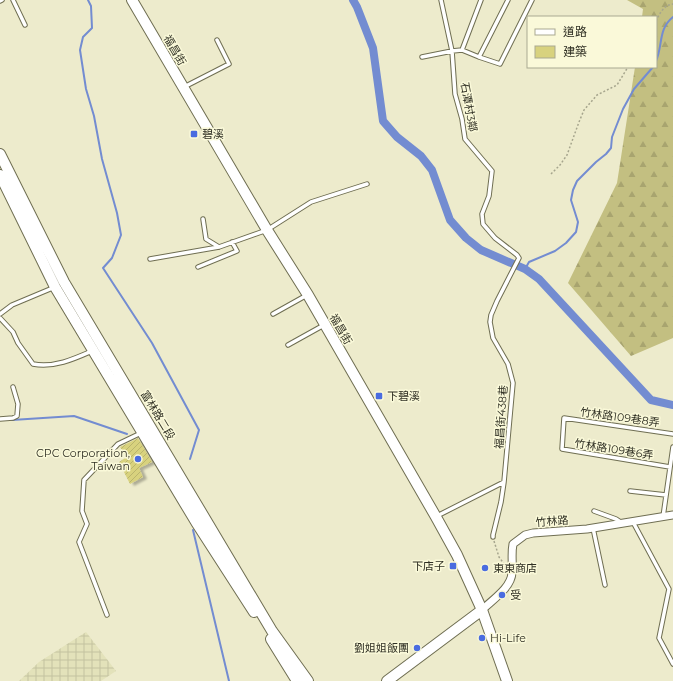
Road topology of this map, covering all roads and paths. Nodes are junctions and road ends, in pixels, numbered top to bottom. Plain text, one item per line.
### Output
1 (13, 0) edge
2 (132, 0) edge
3 (441, 0) edge
4 (482, 0) edge
5 (508, 0) edge
6 (532, 0) edge
7 (673, 4) edge
8 (657, 19) edge
9 (25, 25) dead end
10 (217, 40) dead end
11 (462, 50) junction
12 (452, 51) junction
13 (422, 57) dead end
14 (479, 57) junction
15 (627, 68) edge
16 (183, 88) junction
17 (0, 154) edge
18 (550, 174) dead end
19 (0, 175) edge
20 (367, 184) dead end
21 (25, 216) junction
22 (203, 219) dead end
23 (267, 230) junction
24 (232, 242) junction
25 (219, 247) junction
26 (150, 259) dead end
27 (198, 267) dead end
28 (64, 282) junction
29 (505, 285) joint
30 (55, 286) junction
31 (308, 295) junction
32 (0, 314) edge
33 (273, 314) dead end
34 (0, 318) edge
35 (325, 324) junction
36 (288, 346) dead end
37 (93, 350) junction
38 (13, 387) dead end
39 (564, 418) joint
40 (0, 419) edge
41 (147, 431) junction
42 (673, 434) edge
43 (673, 447) edge
44 (168, 464) junction
45 (670, 467) junction
46 (504, 482) junction
47 (630, 491) dead end
48 (666, 495) junction
49 (594, 511) dead end
50 (673, 515) edge
51 (663, 516) junction
52 (436, 517) junction
53 (633, 522) junction
54 (623, 523) junction
55 (593, 528) junction
56 (494, 537) joint
57 (512, 573) junction
58 (605, 585) dead end
59 (482, 610) junction
60 (107, 615) dead end
61 (673, 664) edge
62 (297, 681) edge
63 (308, 681) edge
64 (387, 681) edge
65 (507, 681) edge

1 - 9 lane
2 - 16 main road, 福昌街
3 - 12 lane, 石潭村3鄰
4 - 11 lane
5 - 14 lane
6 - 14 lane
7 - 8 path
10 - 16 lane
11 - 12 lane
11 - 14 lane
12 - 13 lane
12 - 29 lane, 石潭村3鄰
15 - 18 path
16 - 23 main road, 福昌街
17 - 21 main road, 富林路二段
19 - 21 main road, 富林路二段
20 - 23 lane
21 - 28 main road, 富林路二段
21 - 30 main road, 富林路二段
22 - 25 lane
23 - 24 lane
23 - 31 main road, 福昌街
24 - 25 lane
24 - 27 lane
25 - 26 lane
28 - 30 lane
28 - 41 main road, 富林路二段
29 - 46 lane, 福昌街438巷
30 - 32 lane
30 - 37 main road, 富林路二段
31 - 33 lane
31 - 35 main road, 福昌街
34 - 37 lane
35 - 36 lane
35 - 52 main road, 福昌街
37 - 41 main road, 富林路二段
38 - 40 lane
39 - 42 lane, 竹林路109巷8弄
39 - 45 lane, 竹林路109巷6弄
41 - 44 main road, 富林路二段
41 - 60 lane
43 - 45 lane
44 - 62 main road, 富林路二段
44 - 63 main road, 富林路二段
45 - 48 lane
46 - 52 lane
46 - 56 lane, 福昌街438巷
47 - 48 lane
48 - 51 lane
49 - 54 lane
50 - 51 street, 竹林路
51 - 53 street, 竹林路
52 - 59 main road, 福昌街
53 - 54 street, 竹林路
53 - 61 lane
54 - 55 street, 竹林路
55 - 57 street, 竹林路
55 - 58 lane
56 - 57 path
57 - 59 street, 竹林路
59 - 64 main road
59 - 65 main road, 福昌街

